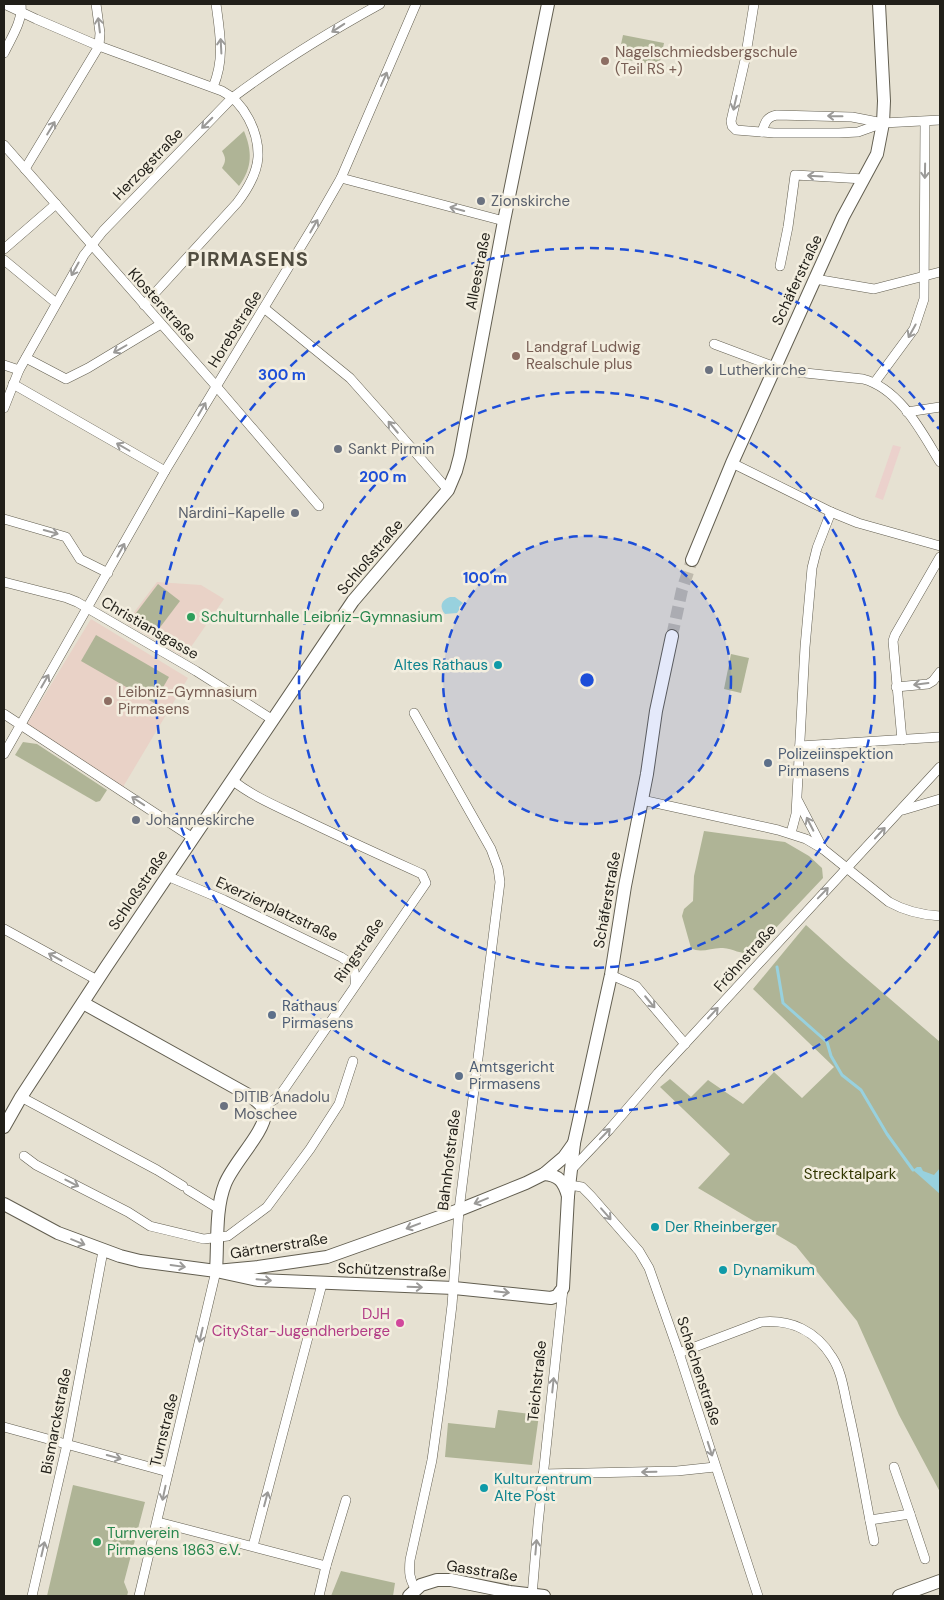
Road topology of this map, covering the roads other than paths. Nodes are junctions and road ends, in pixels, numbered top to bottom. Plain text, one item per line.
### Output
1 (4, 4) edge
2 (96, 4) edge
3 (216, 4) edge
4 (380, 4) edge
5 (416, 4) edge
6 (548, 4) edge
7 (754, 4) edge
8 (879, 4) edge
9 (21, 8) edge
10 (99, 46) junction
11 (4, 53) edge
12 (213, 87) junction
13 (232, 98) junction
14 (940, 120) edge
15 (925, 122) junction
16 (883, 123) junction
17 (762, 132) junction
18 (4, 145) edge
19 (25, 169) junction
20 (341, 178) junction
21 (864, 179) junction
22 (56, 204) junction
23 (504, 221) junction
24 (91, 245) junction
25 (4, 249) edge
26 (4, 260) edge
27 (780, 266) dead end
28 (940, 272) edge
29 (924, 278) junction
30 (815, 279) junction
31 (56, 303) junction
32 (144, 305) junction
33 (264, 308) junction
34 (161, 324) junction
35 (714, 344) dead end
36 (26, 358) junction
37 (4, 365) edge
38 (775, 367) junction
39 (19, 370) junction
40 (875, 382) junction
41 (13, 384) junction
42 (216, 386) junction
43 (940, 407) edge
44 (4, 408) edge
45 (907, 412) junction
46 (940, 462) edge
47 (732, 463) junction
48 (165, 472) junction
49 (448, 490) junction
50 (319, 506) dead end
51 (432, 509) joint
52 (831, 512) junction
53 (4, 519) edge
54 (940, 546) edge
55 (940, 557) edge
56 (692, 560) tunnel mouth
57 (108, 573) junction
58 (4, 582) edge
59 (88, 608) junction
60 (672, 636) tunnel mouth
61 (940, 672) edge
62 (896, 687) junction
63 (4, 714) edge
64 (414, 714) dead end
65 (273, 720) junction
66 (20, 723) junction
67 (940, 737) edge
68 (902, 740) junction
69 (800, 746) junction
70 (4, 754) edge
71 (940, 767) edge
72 (232, 780) junction
73 (797, 798) junction
74 (940, 799) edge
75 (642, 800) junction
76 (902, 810) junction
77 (791, 833) junction
78 (193, 838) junction
79 (823, 849) junction
80 (847, 868) junction
81 (167, 876) junction
82 (940, 916) edge
83 (4, 929) edge
84 (611, 975) junction
85 (97, 980) junction
86 (354, 985) junction
87 (83, 1003) junction
88 (685, 1044) junction
89 (353, 1061) dead end
90 (21, 1097) junction
91 (263, 1107) junction
92 (4, 1127) edge
93 (574, 1143) junction
94 (27, 1158) dead end
95 (572, 1170) junction
96 (544, 1174) junction
97 (569, 1191) junction
98 (4, 1204) edge
99 (219, 1209) junction
100 (459, 1210) junction
101 (218, 1238) junction
102 (103, 1251) junction
103 (216, 1271) junction
104 (322, 1284) junction
105 (454, 1288) junction
106 (563, 1288) junction
107 (679, 1353) junction
108 (4, 1427) edge
109 (67, 1444) junction
110 (715, 1467) junction
111 (894, 1467) dead end
112 (168, 1472) junction
113 (543, 1474) junction
114 (346, 1500) dead end
115 (910, 1514) junction
116 (870, 1520) junction
117 (158, 1522) junction
118 (874, 1541) dead end
119 (253, 1546) junction
120 (925, 1559) dead end
121 (326, 1566) junction
122 (940, 1581) edge
123 (412, 1593) edge
124 (32, 1596) edge
125 (139, 1596) edge
126 (319, 1596) edge
127 (536, 1596) edge
128 (758, 1596) edge
129 (899, 1596) edge

1 - 9 street
10 -> 2 street
12 -> 3 street
4 -> 13 street, Herzogstraße
20 -> 5 street, Horebstraße
6 - 23 main road, Alleestraße
7 -> 17 street
8 - 16 main road, Schäferstraße
9 - 10 street
9 - 11 street
10 - 12 street
19 -> 10 street
12 - 13 street
13 -> 24 street, Herzogstraße
13 - 32 street
14 - 15 street
15 - 16 street
15 -> 29 street
16 - 17 street
16 -> 17 street
16 - 21 main road, Schäferstraße
18 - 19 street, Klosterstraße
19 - 22 street, Klosterstraße
23 -> 20 street
33 -> 20 street, Horebstraße
21 -> 27 street
21 - 30 main road, Schäferstraße
22 - 24 street, Klosterstraße
22 - 25 street
23 - 49 main road, Alleestraße
24 -> 31 street, Herzogstraße
24 - 32 street, Klosterstraße
26 - 31 street
28 - 29 street
29 - 30 street
29 -> 40 street
30 - 38 main road, Schäferstraße
31 - 36 street, Herzogstraße
32 - 34 street, Klosterstraße
33 - 42 street, Horebstraße
49 -> 33 street
34 -> 36 street
34 - 42 street, Klosterstraße
35 - 38 street
36 - 39 street, Herzogstraße
37 - 39 street
38 - 40 street
38 - 47 main road, Schäferstraße
39 - 41 street, Herzogstraße
40 - 45 street
41 - 44 street, Herzogstraße
48 -> 41 street
48 -> 42 street, Horebstraße
42 - 50 street, Klosterstraße
43 - 45 street
45 - 46 street
47 - 52 street
47 - 56 main road, Schäferstraße
57 -> 48 street, Horebstraße
49 - 51 main road, Alleestraße
51 - 65 main road, Schloßstraße
52 - 54 street
52 - 69 street
53 -> 57 street
55 - 62 street
57 - 59 street, Horebstraße
58 - 59 street, Christiansgasse
59 - 65 street, Christiansgasse
66 -> 59 street, Horebstraße
60 - 75 main road, Schäferstraße
61 -> 62 street
62 - 68 street
63 - 66 street
64 - 100 street, Bahnhofstraße
65 - 72 main road, Schloßstraße
66 - 70 street, Horebstraße
78 -> 66 street
67 - 68 street
68 - 69 street
69 - 73 street
71 - 76 street, Fröhnstraße
72 - 78 main road, Schloßstraße
72 - 86 street, Ringstraße
73 - 77 street
79 -> 73 street
74 - 76 street
75 - 77 street
75 - 84 main road, Schäferstraße
80 -> 76 street, Fröhnstraße
77 - 79 street
78 - 81 main road, Schloßstraße
79 - 80 street
80 - 82 street
88 -> 80 street, Fröhnstraße
81 - 85 main road, Schloßstraße
81 - 86 street, Exerzierplatzstraße
85 -> 83 street
84 -> 88 street
84 - 93 main road, Schäferstraße
85 - 87 main road, Schloßstraße
86 - 91 street, Ringstraße
87 - 90 main road, Schloßstraße
87 - 91 main road
95 -> 88 street, Fröhnstraße
89 - 101 street
90 - 92 main road, Schloßstraße
90 - 99 street
91 - 99 main road
93 - 95 main road, Schäferstraße
93 - 96 main road, Gärtnerstraße
94 -> 101 street
95 - 97 main road, Teichstraße
96 - 97 main road
96 -> 100 main road, Gärtnerstraße
97 - 106 main road, Teichstraße
97 -> 107 street, Schachenstraße
98 -> 102 main road, Gärtnerstraße
99 - 101 main road
100 -> 103 main road, Gärtnerstraße
100 - 105 street, Bahnhofstraße
101 - 103 main road
102 -> 103 main road, Gärtnerstraße
102 - 109 street, Bismarckstraße
103 -> 104 main road, Schützenstraße
103 -> 112 street, Turnstraße
104 -> 105 main road, Schützenstraße
119 -> 104 street
105 -> 106 main road, Schützenstraße
105 - 123 street, Bahnhofstraße
113 -> 106 street, Teichstraße
107 -> 110 street, Schachenstraße
107 - 116 street
108 - 109 street
109 -> 112 street
124 -> 109 street, Bismarckstraße
110 -> 113 street
110 - 128 street, Schachenstraße
111 - 115 street
112 -> 117 street, Turnstraße
127 -> 113 street, Teichstraße
114 - 121 street
115 - 116 street
115 - 120 street
116 - 118 street
117 - 119 street
117 - 125 street, Turnstraße
119 - 121 street
121 - 126 street
122 - 129 main road
123 - 127 main road, Gasstraße

